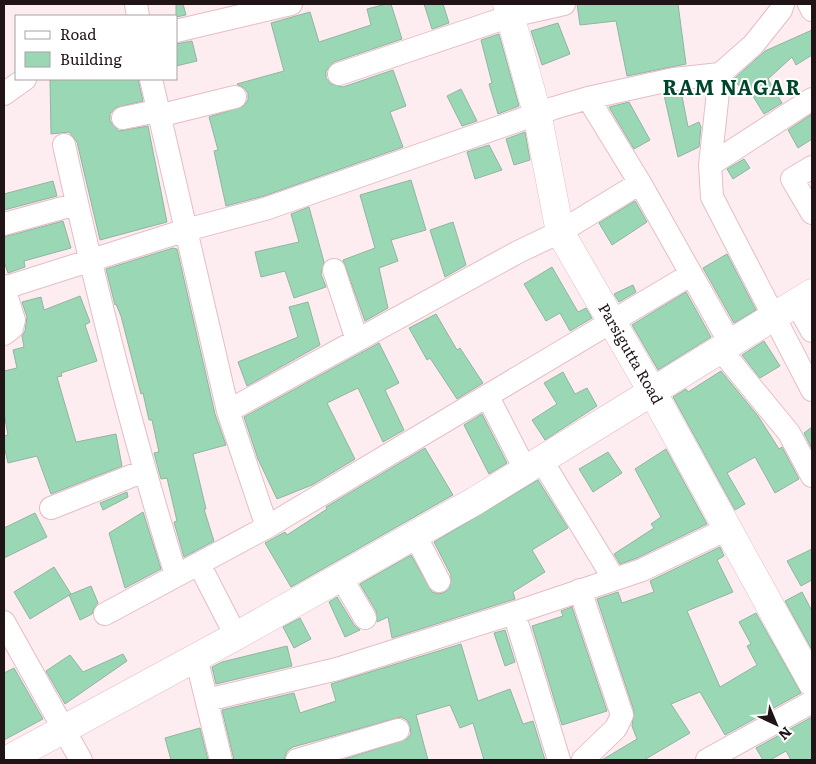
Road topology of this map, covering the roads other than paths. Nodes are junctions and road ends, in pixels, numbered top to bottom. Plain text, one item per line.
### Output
1 (292, 4) edge
2 (564, 4) edge
3 (784, 4) edge
4 (809, 4) edge
5 (509, 10) edge
6 (812, 10) edge
7 (178, 31) edge
8 (339, 74) dead end
9 (720, 74) junction
10 (23, 80) edge
11 (150, 80) edge
12 (4, 94) edge
13 (236, 97) dead end
14 (588, 98) junction
15 (812, 99) edge
16 (538, 113) junction
17 (157, 114) junction
18 (123, 118) dead end
19 (64, 145) dead end
20 (710, 165) junction
21 (812, 167) edge
22 (640, 183) junction
23 (77, 204) junction
24 (812, 213) edge
25 (4, 224) edge
26 (186, 230) junction
27 (560, 232) junction
28 (90, 263) junction
29 (334, 270) dead end
30 (690, 275) junction
31 (4, 287) edge
32 (804, 298) edge
33 (774, 316) junction
34 (611, 324) junction
35 (812, 331) edge
36 (4, 334) edge
37 (357, 340) junction
38 (725, 346) junction
39 (812, 390) edge
40 (653, 393) junction
41 (488, 397) junction
42 (228, 411) junction
43 (534, 466) junction
44 (144, 471) junction
45 (812, 476) edge
46 (52, 508) dead end
47 (267, 527) junction
48 (727, 529) junction
49 (415, 535) junction
50 (199, 564) junction
51 (176, 575) junction
52 (341, 577) junction
53 (614, 579) junction
54 (439, 581) dead end
55 (580, 590) junction
56 (514, 613) junction
57 (105, 614) dead end
58 (366, 618) dead end
59 (4, 622) edge
60 (236, 636) junction
61 (196, 657) junction
62 (812, 682) edge
63 (207, 700) junction
64 (812, 702) edge
65 (64, 728) junction
66 (398, 730) dead end
67 (729, 755) edge
68 (7, 760) edge
69 (81, 760) edge
70 (221, 760) edge
71 (297, 760) edge
72 (558, 760) edge
73 (583, 760) edge
74 (707, 760) edge

1 - 7 street
2 - 5 street
3 - 9 street
4 - 6 street
5 - 8 street
5 - 16 street, Parsigutta Road
9 - 14 street
9 - 20 street
10 - 12 street
11 - 17 street
13 - 17 street
14 - 16 street
14 - 22 street
15 - 20 street
16 - 26 street
16 - 27 street, Parsigutta Road
17 - 18 street
17 - 26 street
19 - 23 street
20 - 33 street
21 - 24 street
22 - 27 street
22 - 30 street
23 - 25 street
23 - 28 street
26 - 28 street
26 - 42 street
27 - 34 street, Parsigutta Road
27 - 37 street
28 - 31 street
28 - 44 street
29 - 37 street
30 - 34 street
30 - 38 street
31 - 36 street
32 - 33 street
32 - 35 street
33 - 38 street
33 - 39 street
34 - 40 street, Parsigutta Road
34 - 41 street
37 - 42 street
38 - 40 street
38 - 45 street
40 - 43 street
40 - 48 street, Parsigutta Road
41 - 43 street
41 - 47 street
42 - 47 street
43 - 49 street
43 - 53 street
44 - 46 street
44 - 51 street
47 - 50 street
48 - 53 street
48 - 62 street, Parsigutta Road
49 - 52 street
49 - 54 street
50 - 51 street
50 - 60 street
51 - 57 street
52 - 58 street
52 - 60 street
53 - 55 street
55 - 56 street
55 - 73 street
56 - 63 street
56 - 72 street
59 - 65 street
60 - 61 street
61 - 63 street
61 - 65 street
63 - 70 street
64 - 67 street
65 - 68 street
65 - 69 street
66 - 71 street
67 - 74 street

